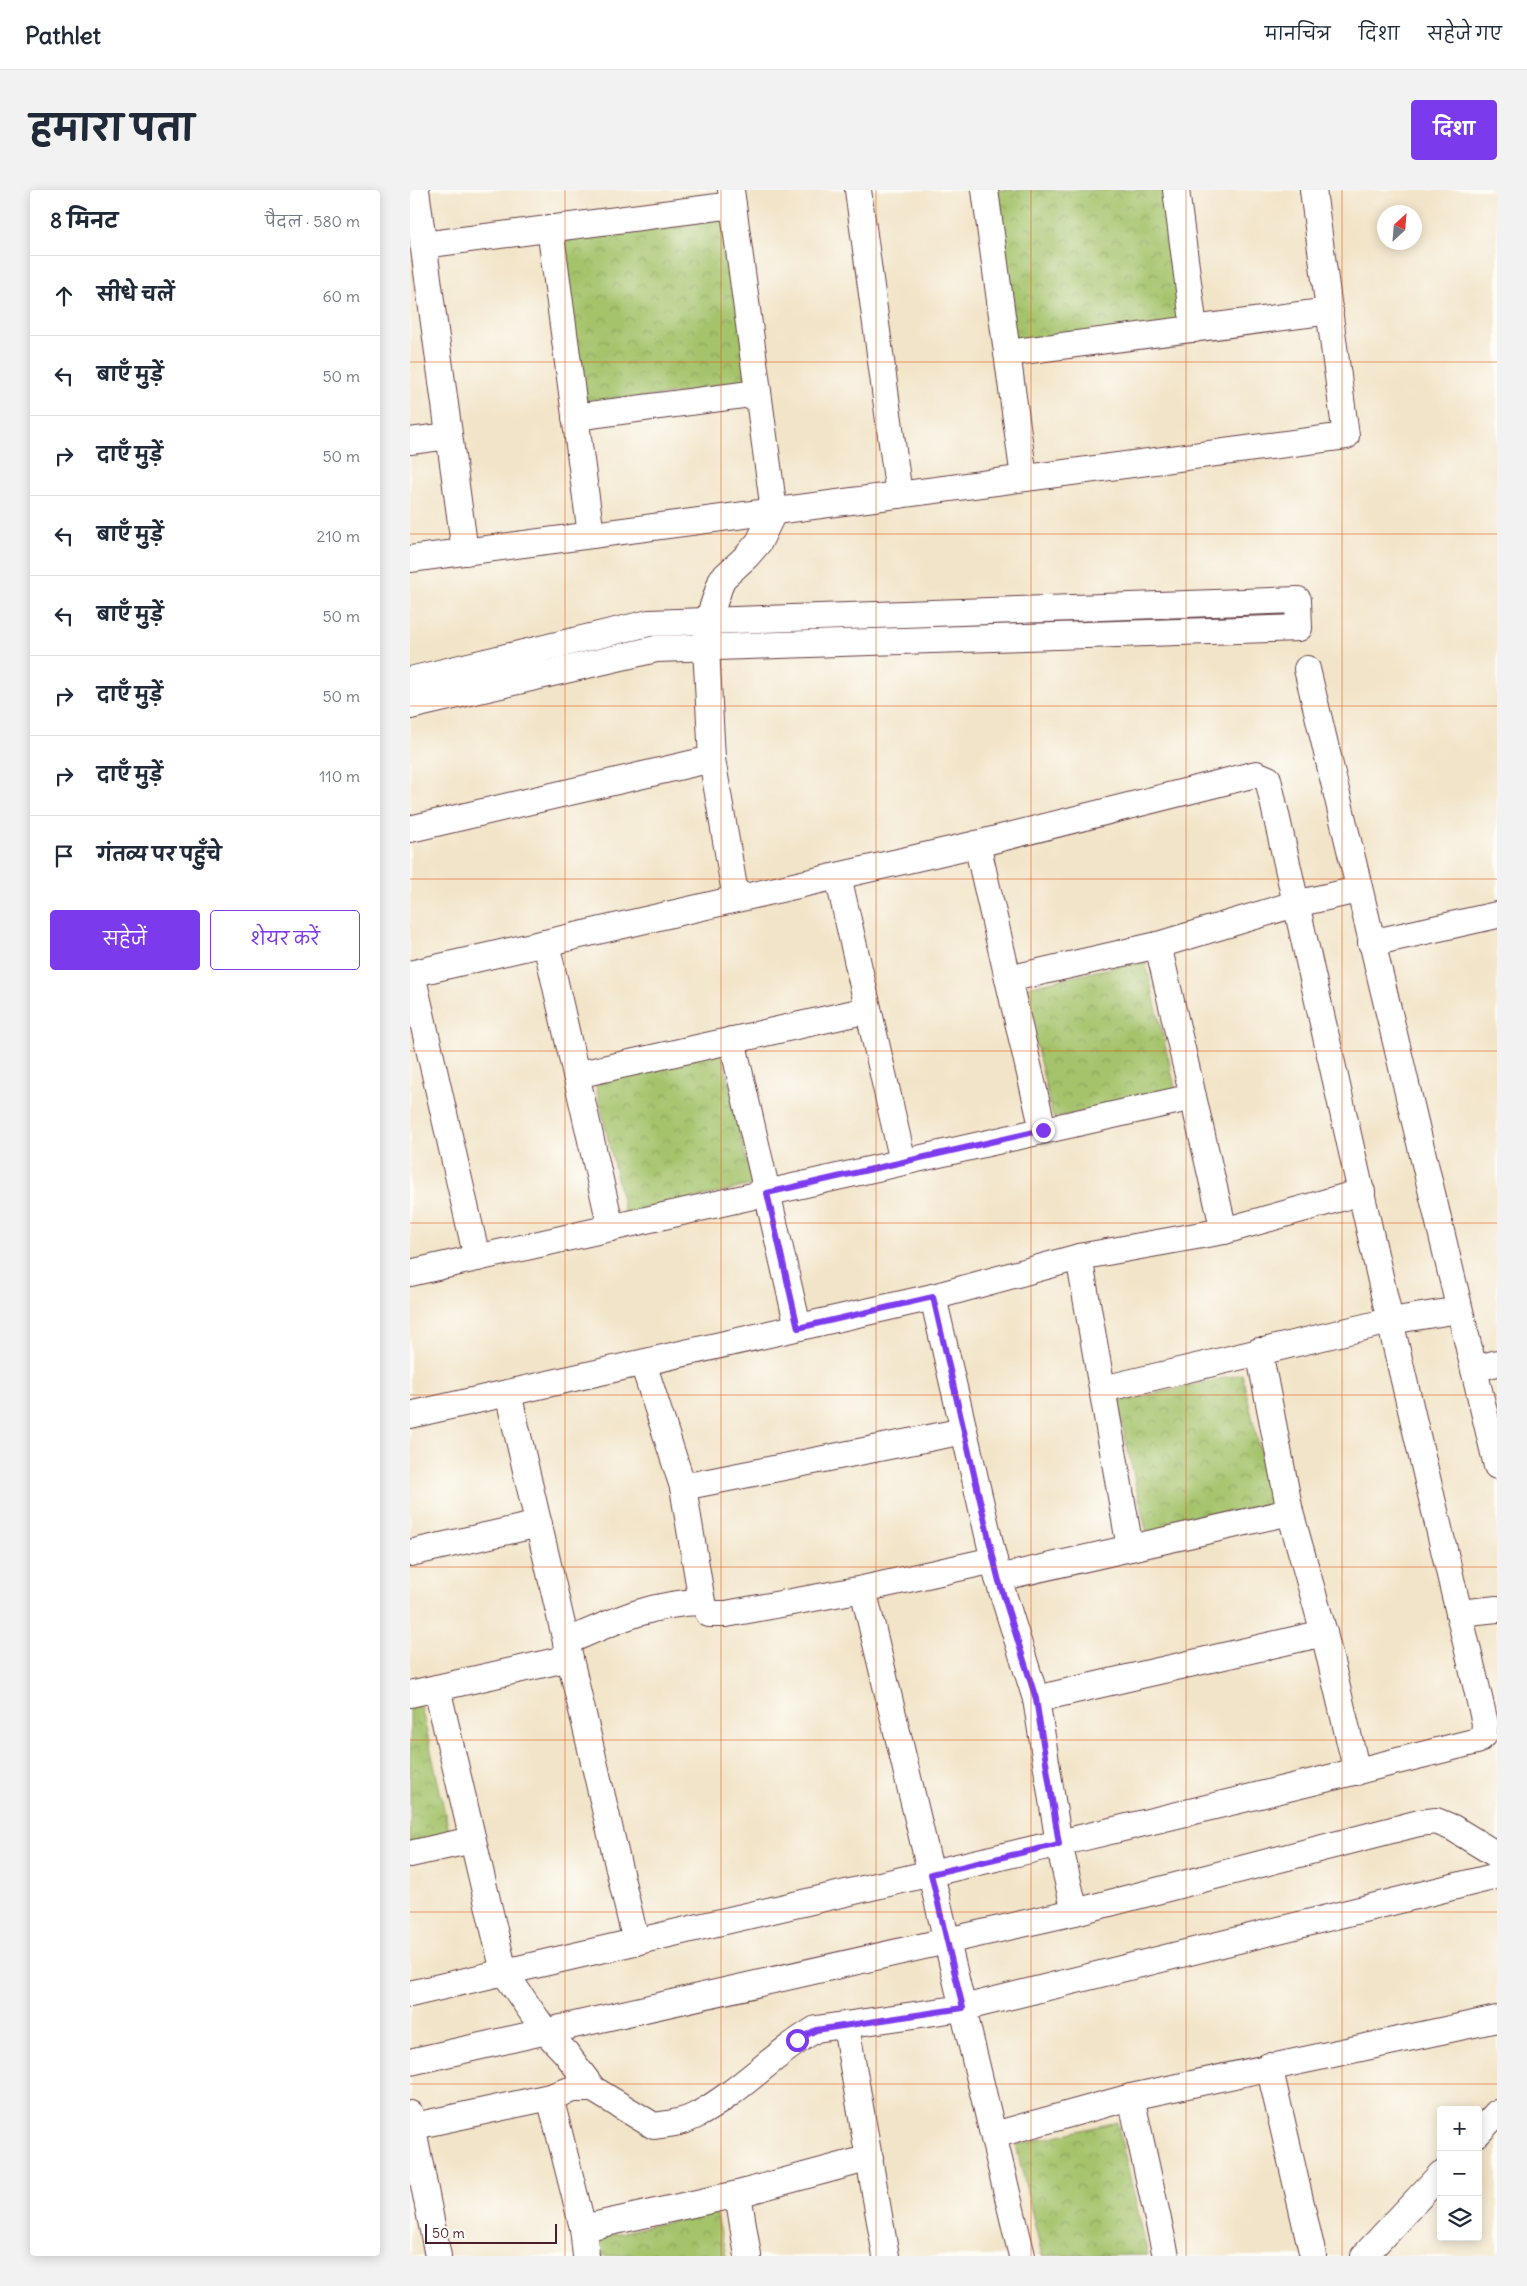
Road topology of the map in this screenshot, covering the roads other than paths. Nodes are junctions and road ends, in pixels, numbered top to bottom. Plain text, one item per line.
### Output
1 (416, 190) edge
2 (858, 190) edge
3 (985, 190) edge
4 (1176, 190) edge
5 (1313, 190) edge
6 (732, 197) edge
7 (550, 228) junction
8 (423, 245) junction
9 (1330, 311) junction
10 (1194, 329) junction
11 (1007, 353) junction
12 (758, 393) junction
13 (575, 417) junction
14 (449, 436) junction
15 (410, 441) edge
16 (1024, 478) junction
17 (900, 495) junction
18 (774, 511) junction
19 (592, 535) junction
20 (465, 552) junction
21 (410, 559) edge
22 (708, 621) junction
23 (706, 647) junction
24 (1307, 669) dead end
25 (410, 680) edge
26 (410, 706) edge
27 (712, 759) junction
28 (410, 828) edge
29 (977, 844) junction
30 (838, 876) junction
31 (1358, 890) junction
32 (736, 899) junction
33 (1295, 904) junction
34 (1497, 915) edge
35 (546, 943) junction
36 (1371, 943) junction
37 (1158, 945) junction
38 (411, 974) edge
39 (1008, 979) junction
40 (868, 1010) junction
41 (732, 1040) junction
42 (576, 1076) junction
43 (1193, 1097) junction
44 (1043, 1130) junction
45 (903, 1162) junction
46 (1362, 1192) junction
47 (767, 1193) junction
48 (611, 1228) junction
49 (1224, 1231) junction
50 (1079, 1257) junction
51 (477, 1258) junction
52 (410, 1273) edge
53 (933, 1297) junction
54 (1459, 1310) junction
55 (1390, 1321) junction
56 (798, 1328) junction
57 (1260, 1351) junction
58 (643, 1363) junction
59 (1485, 1366) edge
60 (1103, 1389) junction
61 (508, 1393) junction
62 (410, 1415) edge
63 (964, 1431) junction
64 (1497, 1466) edge
65 (683, 1487) junction
66 (1290, 1512) junction
67 (539, 1524) junction
68 (1130, 1548) junction
69 (410, 1554) edge
70 (996, 1569) junction
71 (863, 1589) junction
72 (702, 1602) junction
73 (1497, 1609) edge
74 (1459, 1613) junction
75 (1324, 1634) junction
76 (568, 1650) junction
77 (436, 1688) junction
78 (410, 1694) edge
79 (1036, 1699) junction
80 (1357, 1772) junction
81 (472, 1840) junction
82 (1059, 1844) junction
83 (410, 1854) edge
84 (1497, 1855) edge
85 (931, 1874) junction
86 (1497, 1876) edge
87 (1075, 1912) junction
88 (947, 1941) junction
89 (636, 1942) junction
90 (504, 1972) junction
91 (410, 1994) edge
92 (963, 2008) junction
93 (1497, 2019) edge
94 (846, 2026) junction
95 (545, 2031) junction
96 (410, 2062) edge
97 (1269, 2066) junction
98 (593, 2088) junction
99 (1130, 2097) junction
100 (550, 2098) junction
101 (1497, 2113) edge
102 (411, 2123) edge
103 (1482, 2129) edge
104 (994, 2135) junction
105 (870, 2158) junction
106 (1437, 2178) edge
107 (738, 2194) junction
108 (582, 2228) junction
109 (1162, 2255) edge
110 (438, 2256) edge
111 (586, 2256) edge
112 (748, 2256) edge
113 (886, 2256) edge
114 (1022, 2256) edge
115 (1313, 2256) edge
116 (1364, 2256) edge

1 - 8 street
2 - 17 street
3 - 11 street
4 - 10 street
5 - 9 street
6 - 7 street
6 - 12 street
7 - 8 street
7 - 13 street
8 - 14 street
9 - 10 street
9 - 16 street
10 - 11 street
11 - 16 street
12 - 13 street
12 - 18 street
13 - 19 street
14 - 15 street
14 - 20 street
16 - 17 street
17 - 18 street
18 - 19 street
18 - 22 street
19 - 20 street
20 - 21 street
22 - 23 street
22 - 23 street
22 - 25 street
23 - 26 street
23 - 27 street
24 - 31 street
27 - 28 street
27 - 32 street
29 - 30 street
29 - 33 street
29 - 39 street
30 - 32 street
30 - 40 street
31 - 33 street
31 - 36 street
32 - 35 street
33 - 37 street
33 - 46 street
34 - 36 street
35 - 38 street
35 - 42 street
36 - 54 street
37 - 39 street
37 - 43 street
38 - 51 street
39 - 44 street
40 - 41 street
40 - 45 street
41 - 42 street
41 - 47 street
42 - 48 street
43 - 44 street
43 - 49 street
44 - 45 street
45 - 47 street
46 - 49 street
46 - 55 street
47 - 48 street
47 - 56 street
48 - 51 street
49 - 50 street
50 - 53 street
50 - 60 street
51 - 52 street
53 - 56 street
53 - 63 street
54 - 55 street
54 - 59 street
55 - 57 street
55 - 74 street
56 - 58 street
57 - 60 street
57 - 66 street
58 - 61 street
58 - 65 street
59 - 64 street
60 - 68 street
61 - 62 street
61 - 67 street
63 - 65 street
63 - 70 street
65 - 72 street
66 - 68 street
66 - 75 street
67 - 69 street
67 - 76 street
68 - 70 street
70 - 71 street
70 - 79 street
71 - 72 street
71 - 85 street
72 - 76 street
73 - 74 street
74 - 80 street
75 - 79 street
75 - 80 street
76 - 77 street
76 - 89 street
77 - 78 street
77 - 81 street
79 - 82 street
80 - 82 street
81 - 83 street
81 - 90 street
82 - 85 street
82 - 87 street
84 - 87 street
85 - 88 street
85 - 89 street
86 - 92 street
87 - 88 street
88 - 92 street
88 - 95 street
89 - 90 street
90 - 91 street
90 - 95 street
92 - 94 street
92 - 104 street
93 - 97 street
94 - 98 street
94 - 105 street
95 - 96 street
95 - 98 street
97 - 99 street
97 - 115 street
98 - 100 street
99 - 104 street
99 - 109 street
100 - 102 street
100 - 108 street
101 - 103 street
102 - 110 street
104 - 114 street
105 - 107 street
105 - 113 street
106 - 116 street
107 - 108 street
107 - 112 street
108 - 111 street

